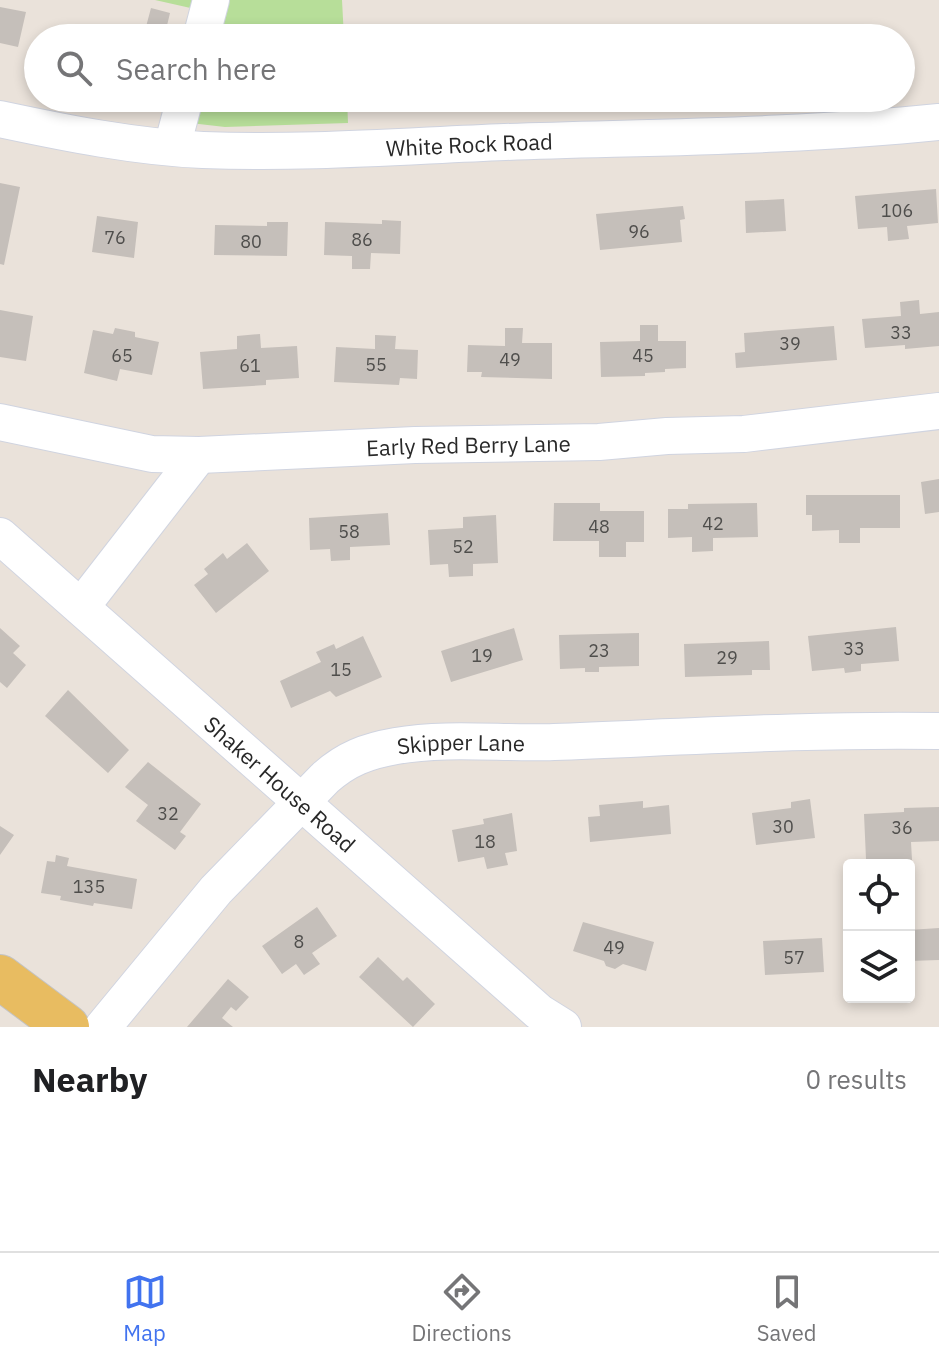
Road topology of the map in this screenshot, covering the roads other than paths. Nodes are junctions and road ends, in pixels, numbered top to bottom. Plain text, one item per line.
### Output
1 (211, 0) edge
2 (205, 24) edge
3 (181, 112) edge
4 (0, 119) edge
5 (939, 122) edge
6 (172, 147) junction
7 (939, 411) edge
8 (0, 422) edge
9 (199, 455) junction
10 (0, 536) edge
11 (81, 607) junction
12 (939, 731) edge
13 (300, 803) junction
14 (1, 979) edge
15 (67, 1027) edge
16 (103, 1027) edge
17 (563, 1027) edge

1 - 2 street
3 - 6 street
4 - 6 street, White Rock Road
5 - 6 street, White Rock Road
7 - 9 street, Early Red Berry Lane
8 - 9 street, Early Red Berry Lane
9 - 11 street
10 - 11 street, Shaker House Road
11 - 13 street, Shaker House Road
12 - 13 street, Skipper Lane
13 - 16 street, Skipper Lane
13 - 17 street, Shaker House Road
14 - 15 main road

